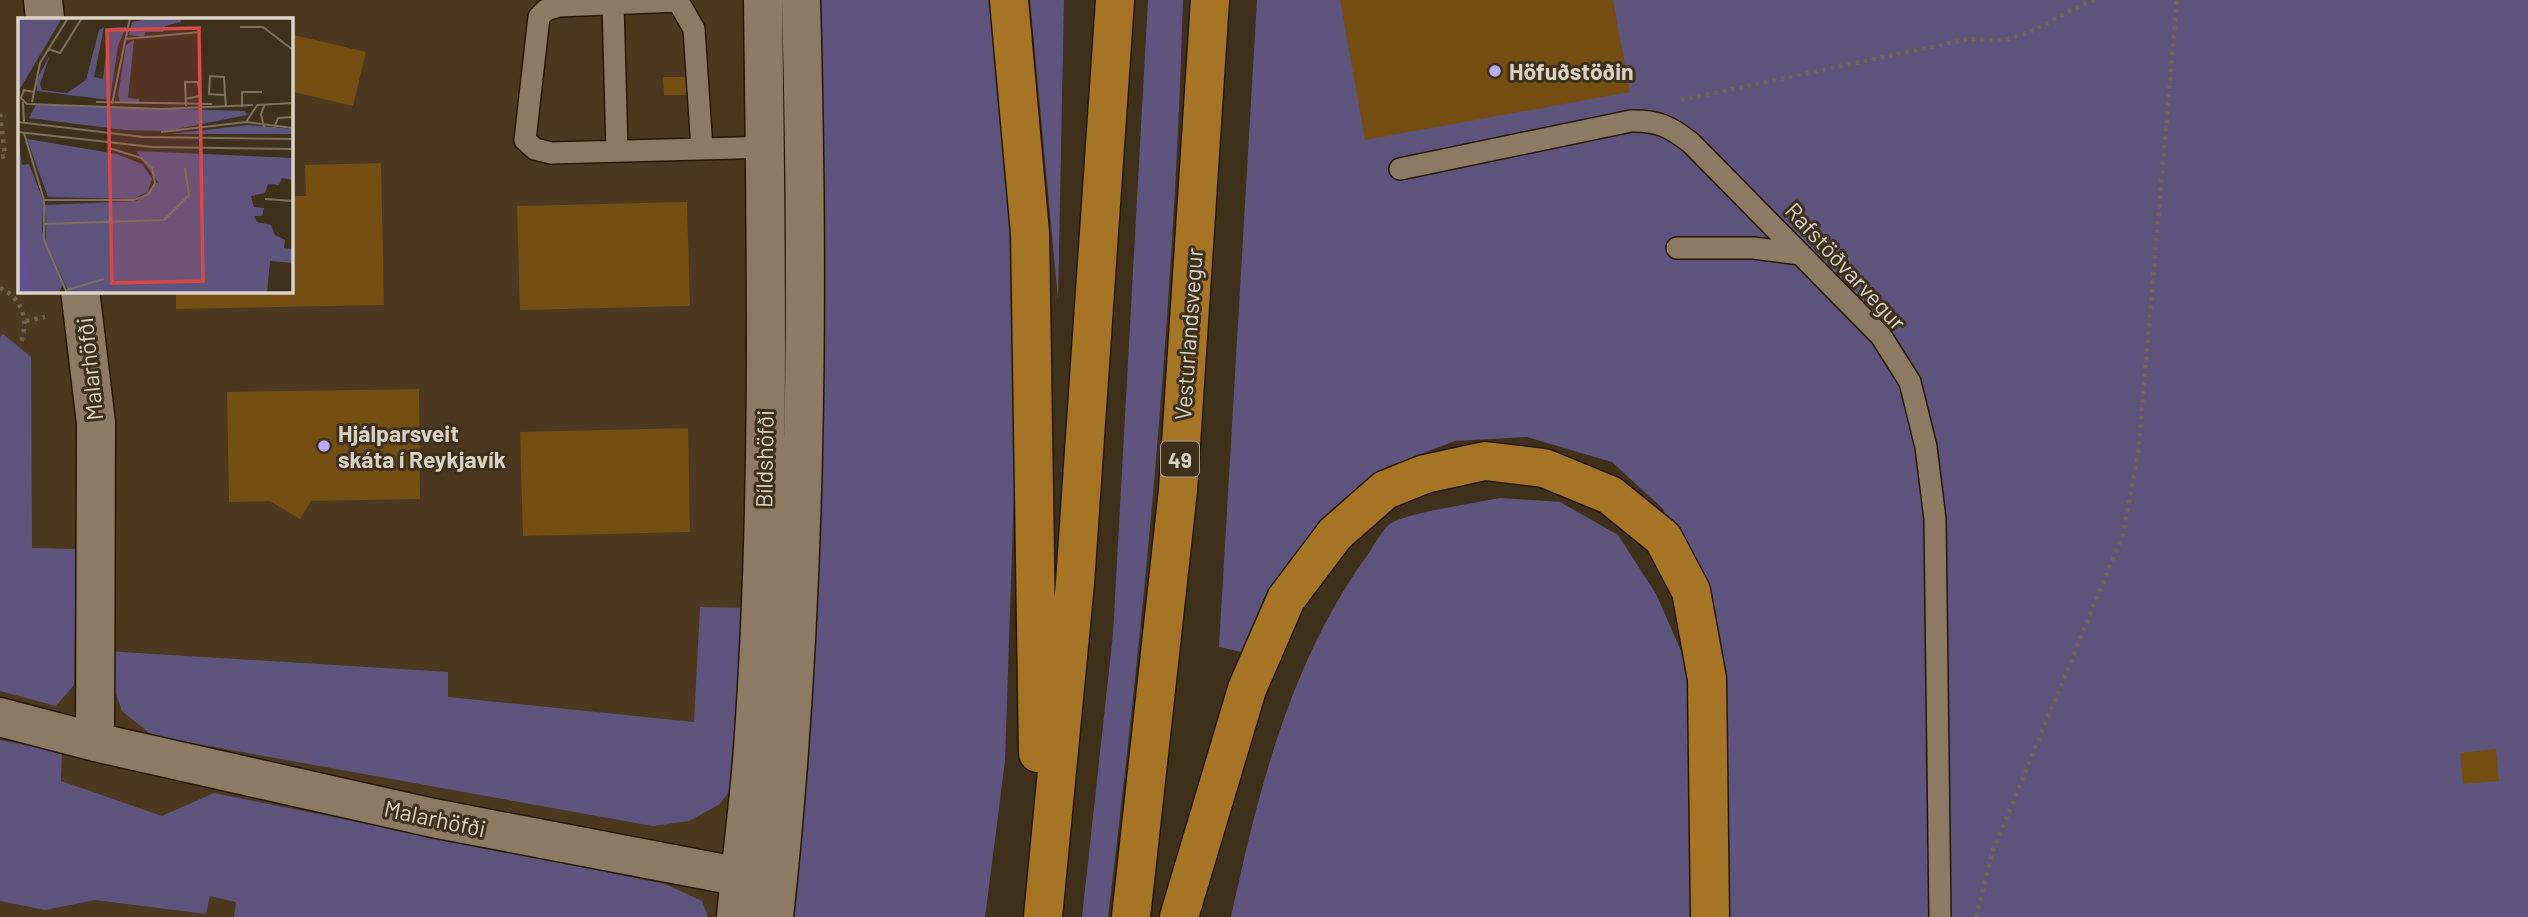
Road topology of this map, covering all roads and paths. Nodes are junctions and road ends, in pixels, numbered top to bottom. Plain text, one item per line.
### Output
1 (43, 0) edge
2 (763, 0) edge
3 (801, 0) edge
4 (1009, 0) edge
5 (1115, 0) edge
6 (1210, 0) edge
7 (2095, 0) edge
8 (2177, 0) edge
9 (613, 4) junction
10 (45, 18) edge
11 (0, 114) edge
12 (1650, 120) junction
13 (805, 146) junction
14 (765, 147) junction
15 (702, 149) junction
16 (617, 151) junction
17 (0, 157) edge
18 (1400, 169) dead end
19 (1677, 248) dead end
20 (1800, 254) junction
21 (0, 288) edge
22 (80, 292) edge
23 (20, 345) dead end
24 (0, 717) edge
25 (95, 742) junction
26 (740, 878) junction
27 (776, 900) edge
28 (736, 917) edge
29 (1042, 917) edge
30 (1131, 917) edge
31 (1179, 917) edge
32 (1710, 917) edge
33 (1940, 917) edge
34 (1976, 917) edge

1 - 10 street
2 - 14 street, Bíldshöfði
3 - 13 street, Bíldshöfði
4 - 29 highway
5 - 29 highway
6 - 30 highway, Vesturlandsvegur / 49
7 - 12 path
8 - 34 path
9 - 15 lane
9 - 16 lane
9 - 16 lane
11 - 17 path
12 - 18 lane
12 - 20 lane, Rafstöðvarvegur
13 - 14 lane
13 - 27 street, Bíldshöfði
14 - 15 lane
14 - 26 street, Bíldshöfði
15 - 16 lane
19 - 20 lane
20 - 33 lane, Rafstöðvarvegur
21 - 23 path
22 - 25 street, Malarhöfði
24 - 25 street, Malarhöfði
25 - 26 street, Malarhöfði
26 - 27 street, Malarhöfði
26 - 28 street, Bíldshöfði
31 - 32 highway

